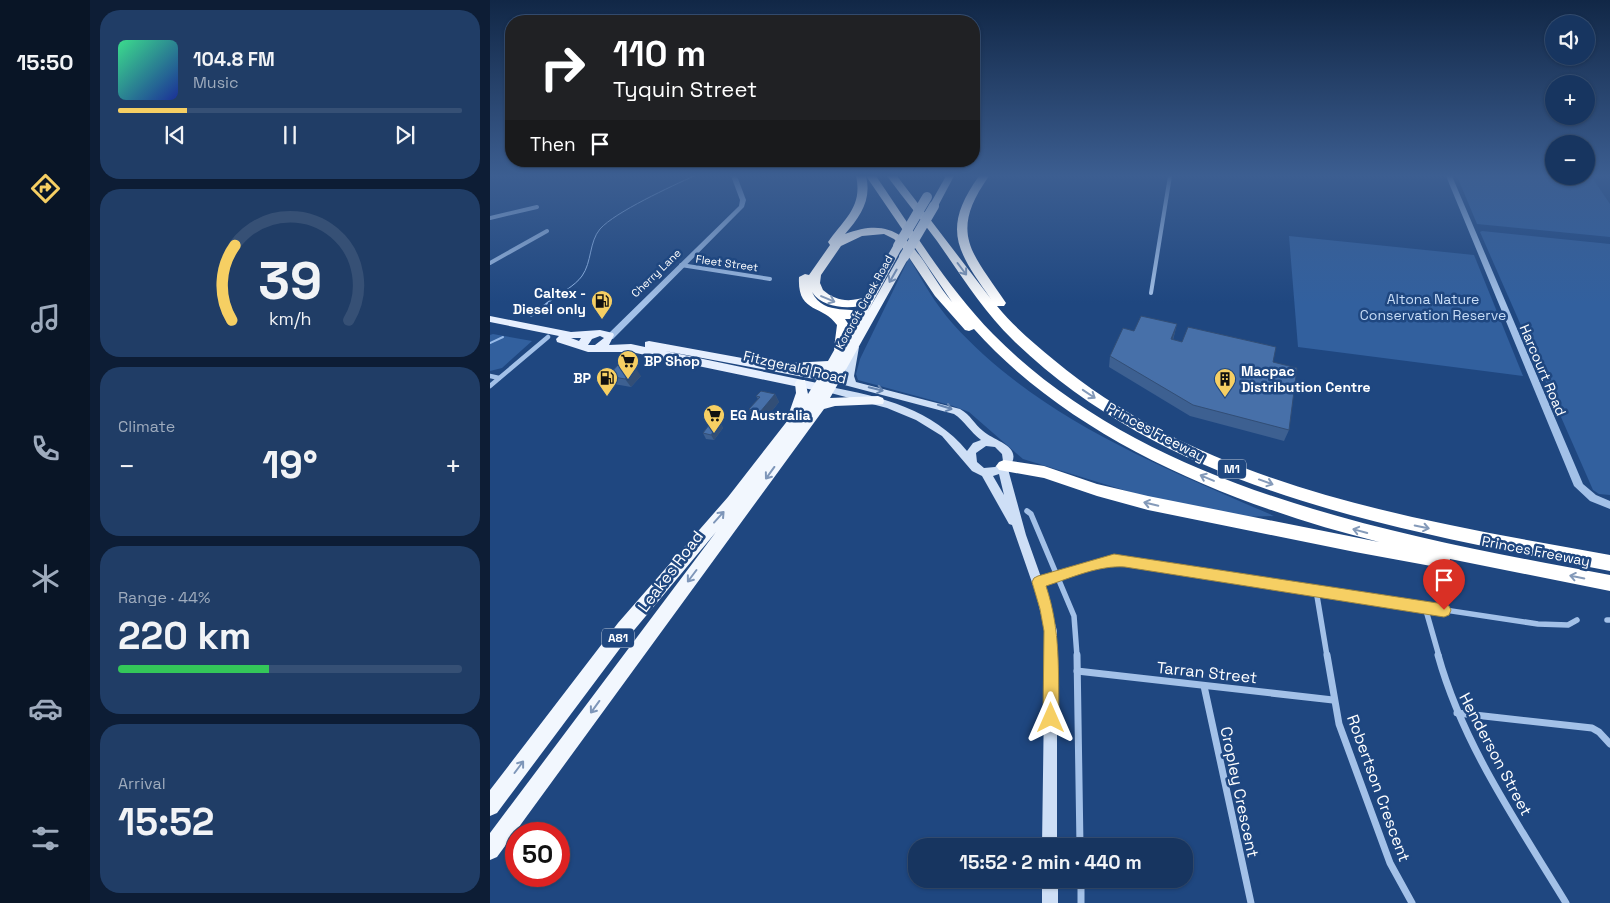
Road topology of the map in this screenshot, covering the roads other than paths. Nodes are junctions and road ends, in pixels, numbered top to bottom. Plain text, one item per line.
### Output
1 (729, 218) edge
2 (852, 218) edge
3 (901, 218) edge
4 (915, 218) edge
5 (924, 218) edge
6 (927, 218) edge
7 (962, 218) edge
8 (1163, 218) edge
9 (1465, 218) edge
10 (547, 231) dead end
11 (490, 263) edge
12 (681, 265) junction
13 (770, 278) dead end
14 (1151, 293) dead end
15 (882, 295) junction
16 (866, 301) junction
17 (836, 314) junction
18 (859, 314) junction
19 (628, 317) junction
20 (490, 319) edge
21 (490, 327) edge
22 (594, 334) junction
23 (548, 337) junction
24 (609, 338) junction
25 (582, 346) junction
26 (854, 347) junction
27 (840, 348) junction
28 (594, 349) junction
29 (832, 365) junction
30 (776, 367) junction
31 (490, 376) edge
32 (500, 378) junction
33 (1068, 378) junction
34 (800, 384) junction
35 (827, 384) junction
36 (853, 384) junction
37 (490, 386) edge
38 (878, 402) junction
39 (819, 406) junction
40 (1079, 410) junction
41 (793, 424) junction
42 (992, 442) junction
43 (970, 462) junction
44 (1003, 467) junction
45 (985, 472) junction
46 (1610, 505) edge
47 (1027, 511) dead end
48 (1020, 535) junction
49 (1610, 563) edge
50 (1545, 571) junction
51 (1057, 576) junction
52 (1038, 582) junction
53 (1610, 583) edge
54 (1316, 590) junction
55 (1425, 608) junction
56 (1577, 620) dead end
57 (1078, 671) junction
58 (1204, 686) junction
59 (1333, 700) junction
60 (1457, 713) junction
61 (1610, 744) edge
62 (490, 806) edge
63 (1050, 838) edge
64 (1080, 838) edge
65 (490, 850) edge
66 (1050, 888) edge
67 (1081, 888) edge
68 (1050, 903) edge
69 (1081, 903) edge
70 (1251, 903) edge
71 (1412, 903) edge
72 (1566, 903) edge

1 - 12 street, Cherry Lane
2 - 17 highway
3 - 40 highway, Princes Freeway / M1
4 - 16 highway, Kororoit Creek Road, bridge
5 -> 33 highway, Princes Freeway / M1
6 -> 15 highway, Kororoit Creek Road, bridge
7 - 33 highway
8 - 14 street
9 - 46 street, Harcourt Road
10 - 11 street
12 - 13 street, Fleet Street
12 - 19 street, Cherry Lane
15 - 18 highway
15 - 26 highway, Kororoit Creek Road
16 - 18 highway, Kororoit Creek Road
40 -> 16 highway
17 - 18 highway
17 - 27 highway
18 - 27 highway, Kororoit Creek Road
19 - 22 street, Cherry Lane
19 - 24 street, Cherry Lane
20 - 22 main road
21 - 23 main road
22 - 24 main road, Fitzgerald Road
22 - 25 main road
23 - 25 main road
23 - 32 street
24 - 28 main road
24 - 30 main road, Fitzgerald Road
25 - 28 main road, Fitzgerald Road
26 - 35 highway, Kororoit Creek Road
26 - 36 main road
27 - 29 highway, Kororoit Creek Road
28 - 34 main road, Fitzgerald Road
29 - 30 highway
29 - 35 highway, Kororoit Creek Road
30 - 35 main road, Fitzgerald Road
31 - 32 street
32 - 37 street
33 -> 49 highway, Princes Freeway / M1
34 - 35 main road, Fitzgerald Road
34 - 41 highway
35 - 36 main road, Fitzgerald Road
35 - 38 main road, Fitzgerald Road
35 - 39 highway, Leakes Road / A81
35 - 41 highway, Leakes Road / A81
36 -> 42 main road, Fitzgerald Road
38 - 39 highway
38 - 43 main road, Fitzgerald Road
39 -> 65 highway, Leakes Road / A81
50 -> 40 highway, Princes Freeway / M1
62 -> 41 highway, Leakes Road / A81
42 - 43 main road
42 - 44 main road
43 - 45 main road
44 - 45 main road
44 - 48 main road
50 -> 44 highway
45 - 48 main road
47 - 51 street
48 - 52 main road
53 -> 50 highway, Princes Freeway / M1
51 - 52 street
51 - 54 street
51 - 57 street
52 - 63 main road
54 - 55 street
54 - 59 street, Robertson Crescent
55 - 56 street
55 - 60 street, Henderson Street
57 - 58 street, Tarran Street
57 - 64 street
58 - 59 street, Tarran Street
58 - 70 street, Cropley Crescent
59 - 71 street, Robertson Crescent
60 - 61 street
60 - 72 street, Henderson Street
66 - 68 main road
67 - 69 street

